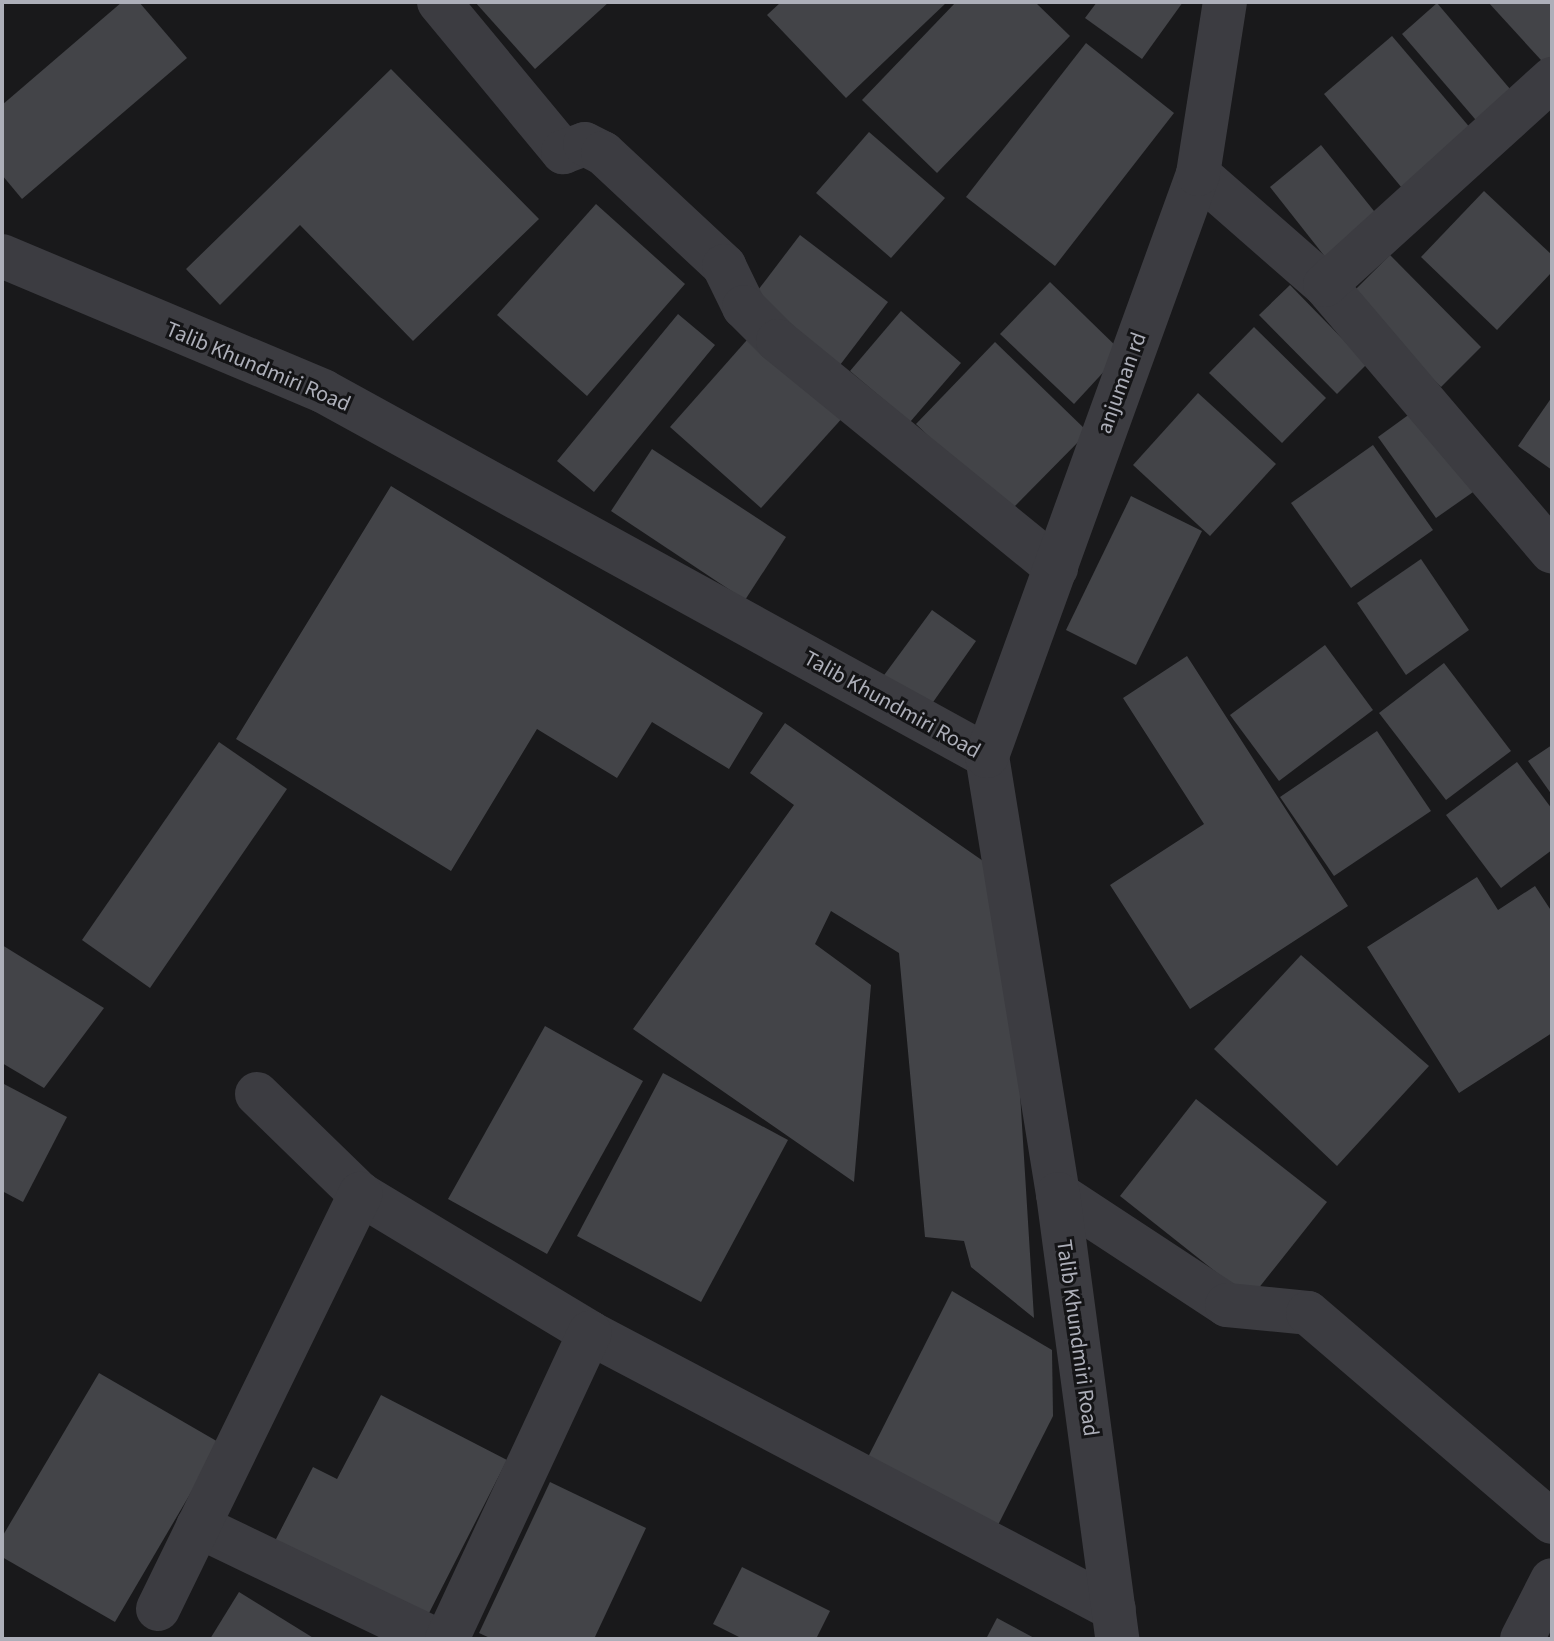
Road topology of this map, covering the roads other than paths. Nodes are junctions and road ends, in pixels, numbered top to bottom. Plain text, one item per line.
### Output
1 (439, 2) edge
2 (1225, 2) edge
3 (1552, 79) edge
4 (1198, 174) junction
5 (4, 261) edge
6 (1325, 285) junction
7 (1552, 552) edge
8 (1056, 568) junction
9 (987, 756) junction
10 (257, 1094) dead end
11 (360, 1194) junction
12 (1058, 1194) junction
13 (590, 1333) junction
14 (1552, 1522) edge
15 (198, 1526) junction
16 (1552, 1580) edge
17 (158, 1609) dead end
18 (1116, 1624) edge
19 (434, 1639) edge
20 (447, 1639) edge
21 (1522, 1639) edge

1 - 8 street
2 - 4 street, anjuman rd
3 - 6 street
4 - 6 street
4 - 8 street, anjuman rd
5 - 9 street, Talib Khundmiri Road
6 - 7 street
8 - 9 street, anjuman rd
9 - 12 street, Talib Khundmiri Road
10 - 11 street
11 - 13 street
11 - 15 street
12 - 14 street
12 - 18 street, Talib Khundmiri Road
13 - 18 street
13 - 20 street
15 - 17 street
15 - 19 street
16 - 21 street

